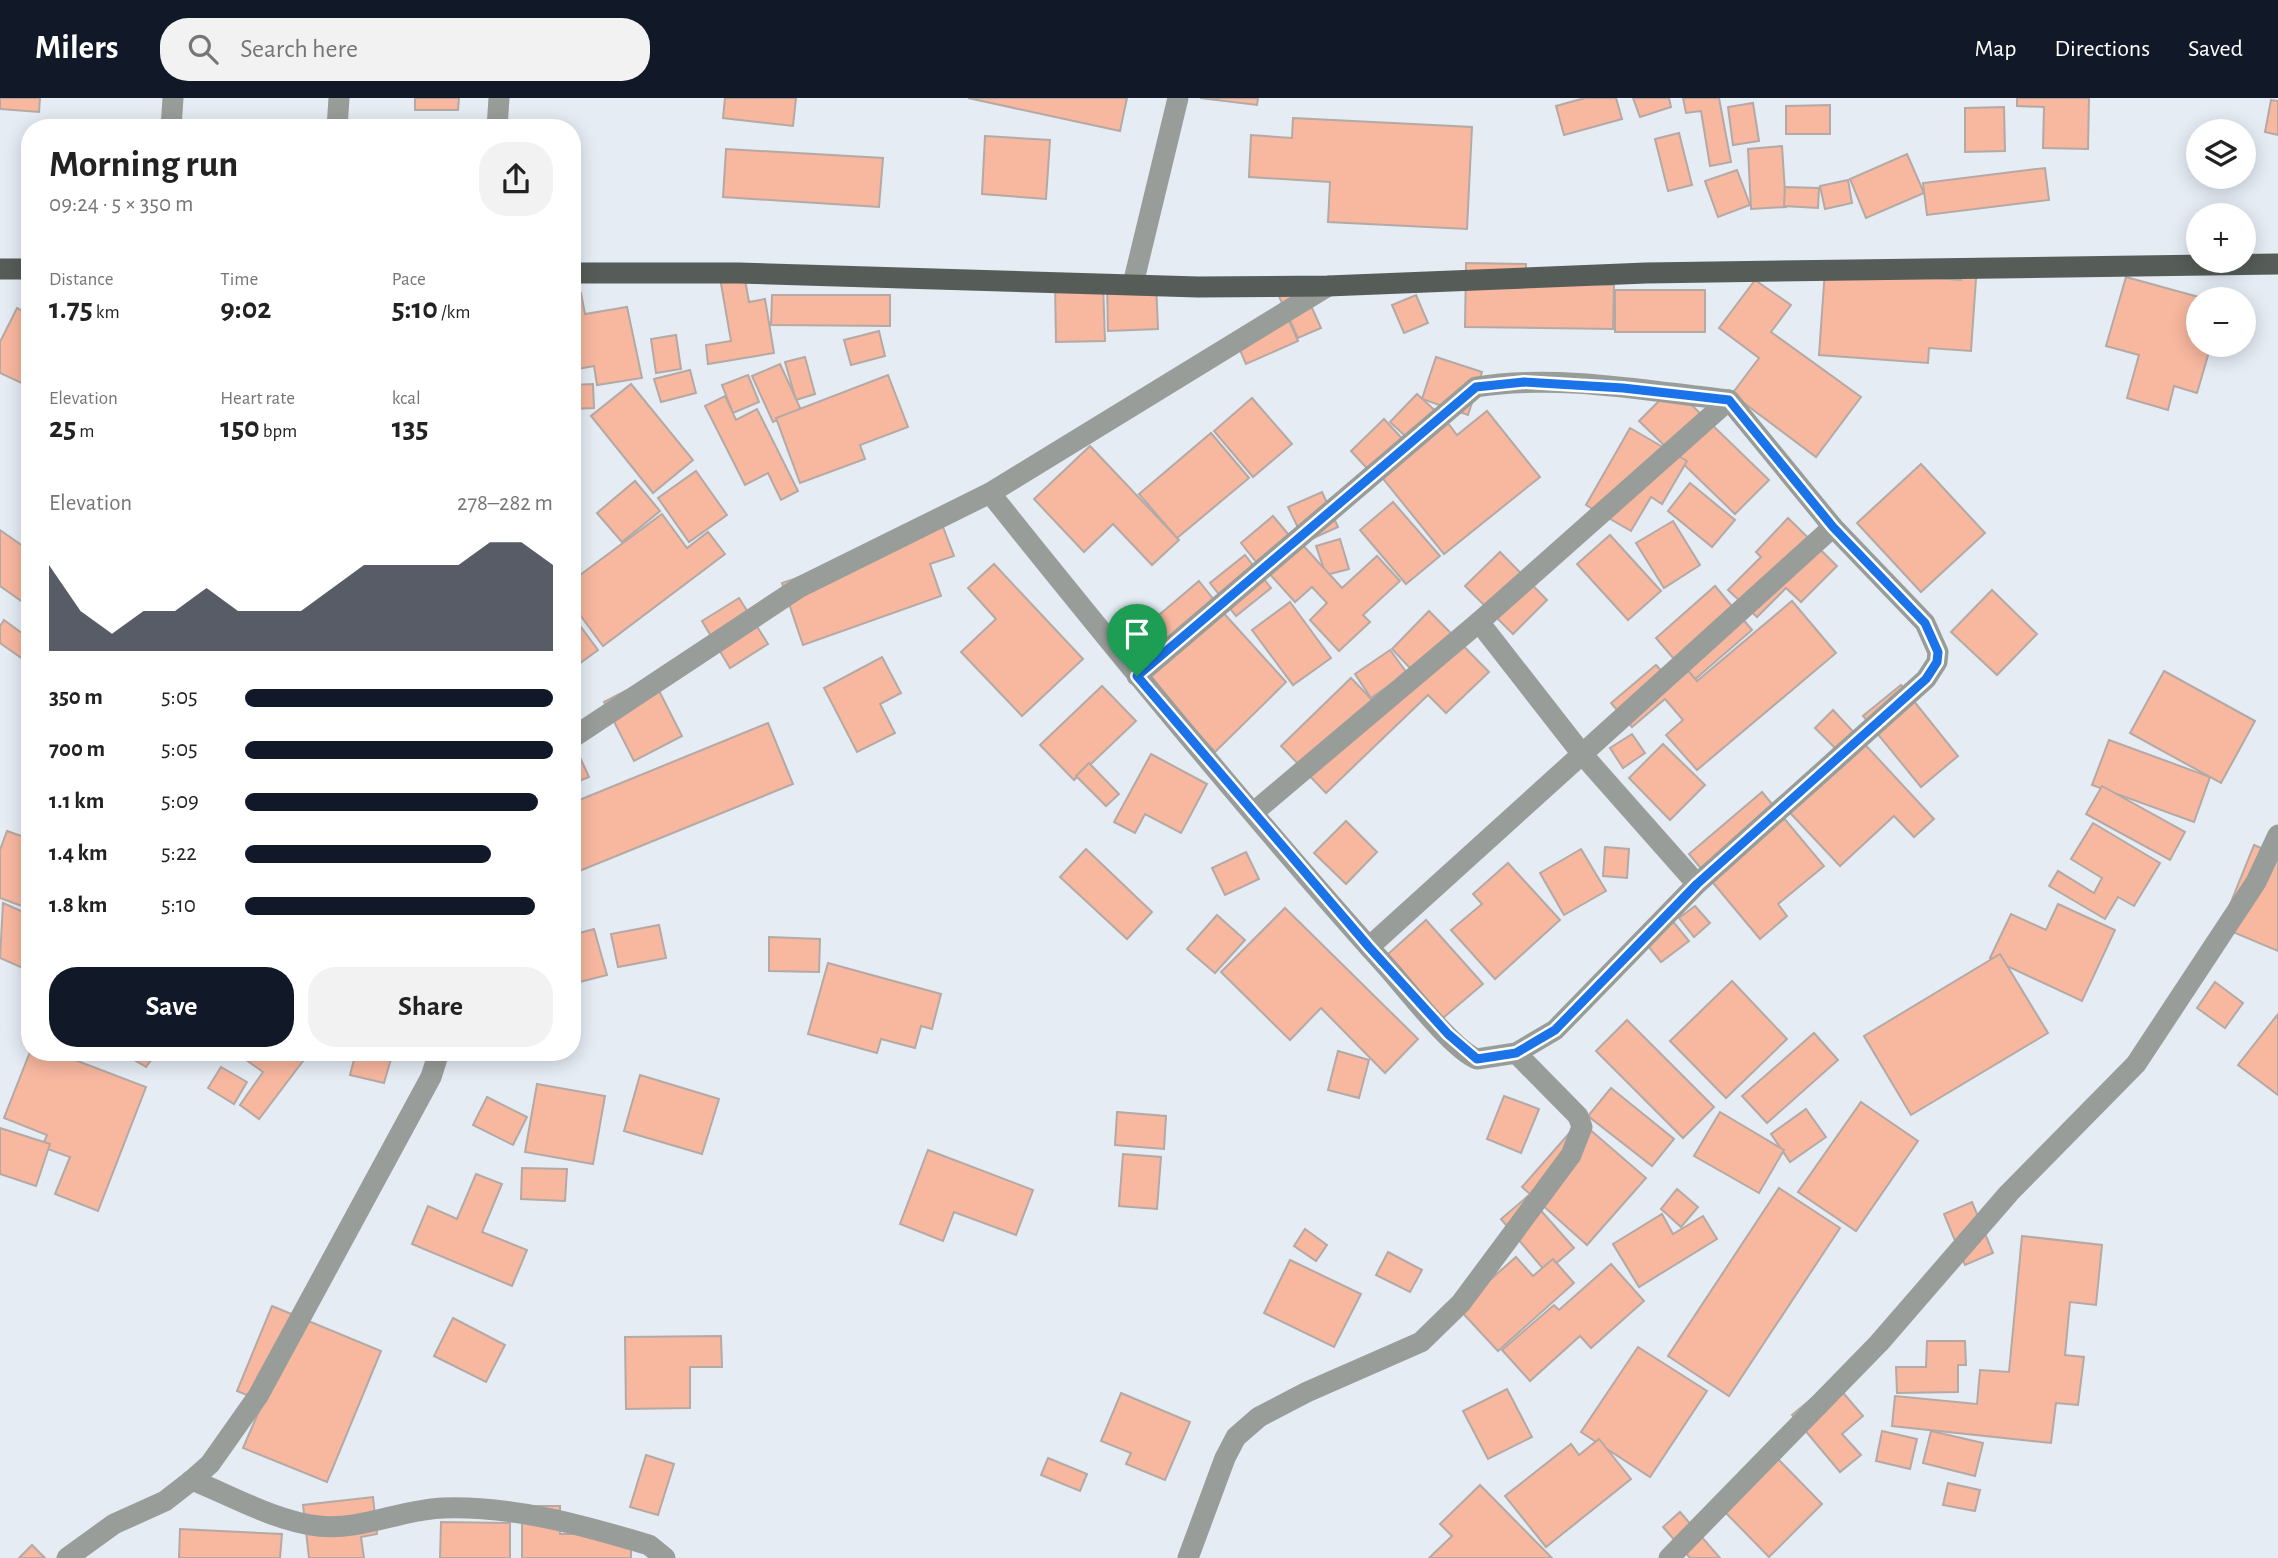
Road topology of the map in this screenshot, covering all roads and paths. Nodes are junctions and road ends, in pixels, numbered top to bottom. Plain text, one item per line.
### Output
1 (173, 98) edge
2 (340, 98) edge
3 (499, 98) edge
4 (1178, 98) edge
5 (172, 119) edge
6 (338, 119) edge
7 (498, 119) edge
8 (2278, 264) edge
9 (0, 268) edge
10 (21, 269) edge
11 (581, 273) edge
12 (1133, 284) junction
13 (1328, 286) junction
14 (1729, 400) junction
15 (990, 493) junction
16 (1833, 527) junction
17 (1479, 622) junction
18 (1137, 676) junction
19 (581, 732) edge
20 (1582, 754) junction
21 (1254, 812) junction
22 (2278, 835) edge
23 (1697, 884) junction
24 (1369, 947) junction
25 (1516, 1053) junction
26 (436, 1061) edge
27 (192, 1480) junction
28 (67, 1558) edge
29 (665, 1558) edge
30 (1188, 1558) edge
31 (1670, 1558) edge

1 - 5 street
2 - 6 street
3 - 7 street
4 - 12 street
8 - 13 main road
9 - 10 main road
11 - 12 main road
12 - 13 main road
13 - 15 street
14 - 16 street
14 - 17 street
14 - 18 street
15 - 18 street
15 - 19 street
16 - 20 street
16 - 23 street
17 - 20 street
17 - 21 street
18 - 21 street
20 - 23 street
20 - 24 street
21 - 24 street
22 - 31 street
23 - 25 street
24 - 25 street
25 - 30 street
26 - 27 street
27 - 28 street
27 - 29 street

